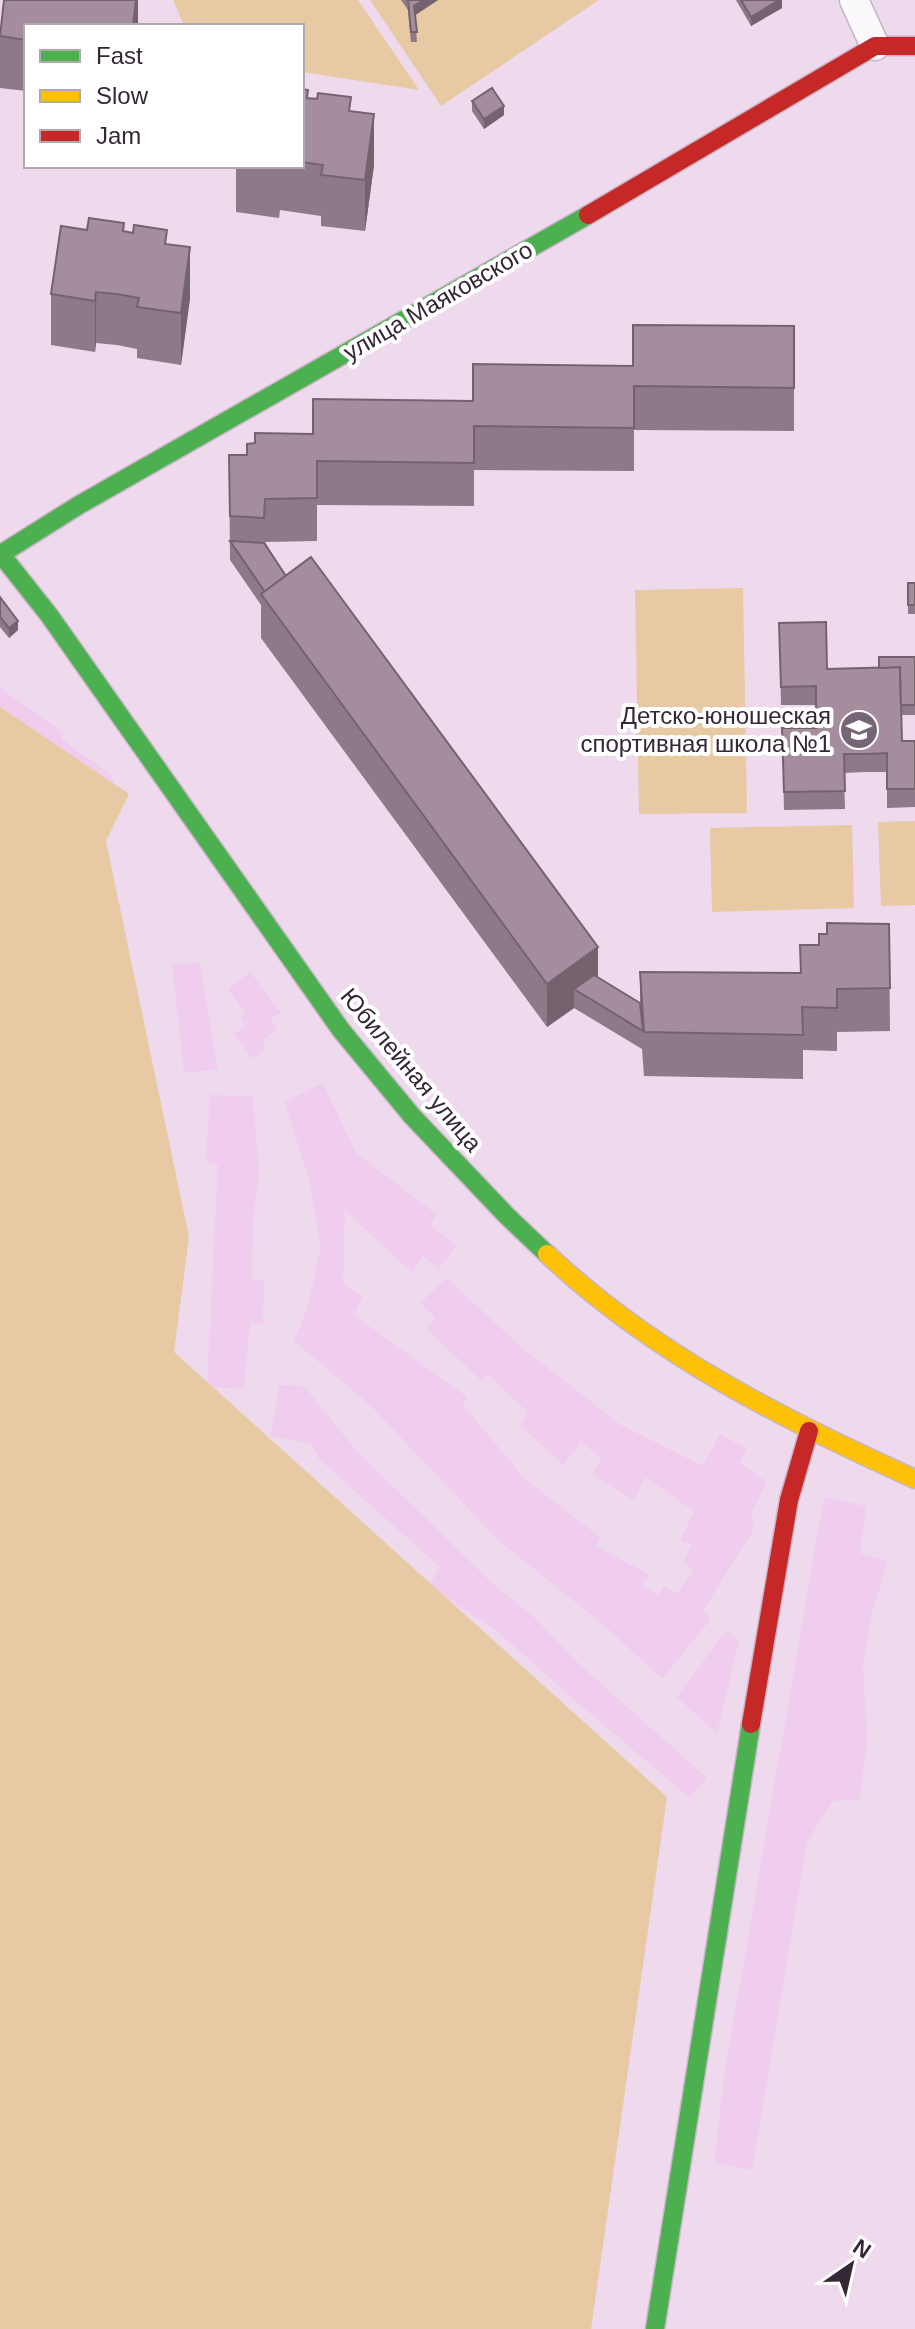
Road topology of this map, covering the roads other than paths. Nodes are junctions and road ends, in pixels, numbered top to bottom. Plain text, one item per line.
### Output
1 (854, 0) edge
2 (875, 46) junction
3 (915, 46) edge
4 (0, 554) edge
5 (809, 1431) junction
6 (915, 1479) edge
7 (655, 2329) edge

1 - 2 street
2 - 3 street
2 - 4 street, улица Маяковского
4 - 5 street, Юбилейная улица
5 - 6 street, Юбилейная улица
5 - 7 street

